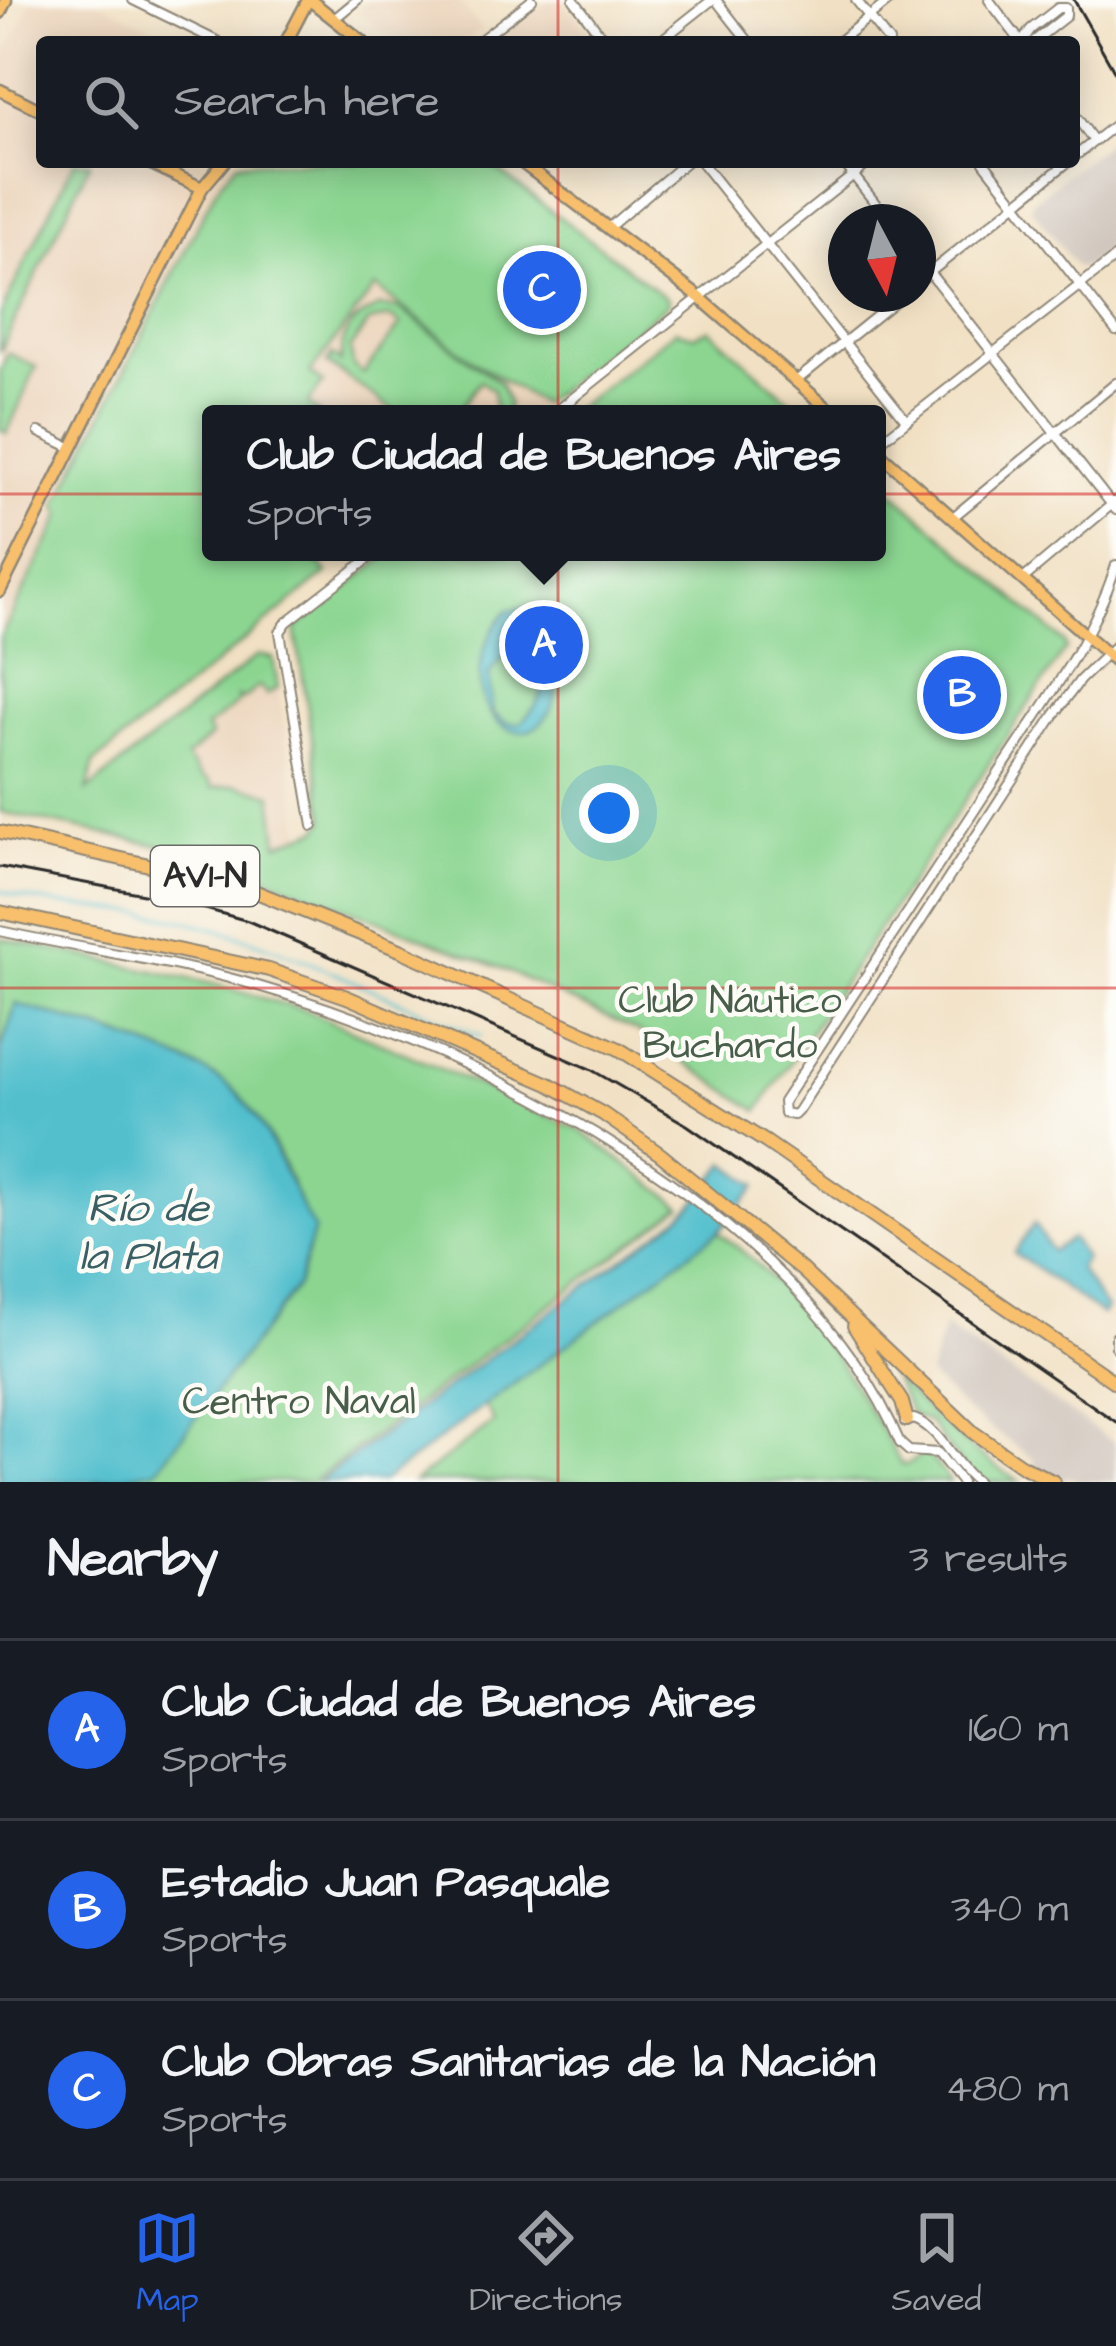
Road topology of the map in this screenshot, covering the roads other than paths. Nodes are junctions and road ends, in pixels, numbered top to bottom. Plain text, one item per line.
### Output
1 (6, 0) edge
2 (134, 0) edge
3 (309, 0) edge
4 (357, 0) edge
5 (532, 0) edge
6 (574, 0) edge
7 (714, 0) edge
8 (856, 0) edge
9 (890, 0) edge
10 (989, 0) edge
11 (1064, 9) dead end
12 (0, 13) edge
13 (870, 16) junction
14 (334, 19) junction
15 (207, 36) edge
16 (289, 36) edge
17 (355, 36) edge
18 (486, 36) edge
19 (601, 36) edge
20 (667, 36) edge
21 (744, 36) edge
22 (845, 36) edge
23 (885, 36) edge
24 (1017, 36) edge
25 (1026, 36) edge
26 (1030, 36) edge
27 (1041, 36) edge
28 (0, 90) edge
29 (36, 108) edge
30 (1080, 122) edge
31 (1116, 124) edge
32 (1094, 141) junction
33 (1080, 153) edge
34 (160, 168) edge
35 (219, 168) edge
36 (529, 168) edge
37 (679, 168) edge
38 (706, 168) edge
39 (848, 168) edge
40 (862, 168) edge
41 (989, 168) edge
42 (1061, 168) edge
43 (853, 175) junction
44 (202, 188) junction
45 (876, 204) edge
46 (1016, 204) junction
47 (608, 228) junction
48 (764, 243) junction
49 (1116, 257) edge
50 (936, 268) edge
51 (936, 281) edge
52 (1081, 287) junction
53 (699, 297) junction
54 (882, 312) edge
55 (1116, 331) edge
56 (843, 343) junction
57 (992, 353) junction
58 (796, 381) junction
59 (1116, 383) edge
60 (564, 405) edge
61 (824, 405) edge
62 (905, 420) junction
63 (1055, 431) junction
64 (39, 432) dead end
65 (886, 438) edge
66 (72, 448) junction
67 (886, 456) edge
68 (1114, 505) edge
69 (952, 518) junction
70 (365, 561) edge
71 (1116, 565) edge
72 (1023, 579) junction
73 (0, 591) edge
74 (1104, 604) junction
75 (1116, 604) edge
76 (1084, 633) junction
77 (1113, 653) edge
78 (1066, 669) junction
79 (1080, 680) junction
80 (313, 826) dead end
81 (0, 832) edge
82 (0, 912) edge
83 (0, 931) edge
84 (886, 946) junction
85 (898, 953) junction
86 (847, 1314) junction
87 (1116, 1336) edge
88 (1116, 1347) edge
89 (1116, 1383) edge
90 (884, 1413) junction
91 (906, 1421) junction
92 (929, 1430) junction
93 (898, 1438) junction
94 (922, 1449) junction
95 (962, 1482) edge
96 (976, 1482) edge
97 (1054, 1482) edge

1 - 12 main road
2 - 15 street
3 - 14 main road
3 - 16 main road
4 - 14 street
5 - 18 street
6 - 19 street
7 - 20 street
7 - 21 street
8 - 13 street
9 - 13 street
10 - 24 street
11 - 26 street
13 - 22 street
13 - 23 street
14 - 17 main road
25 - 27 street
28 - 29 main road
30 - 32 street
31 - 32 street
32 - 33 street
34 - 44 main road
35 - 44 main road
36 - 47 main road
37 - 47 street
38 - 48 street
39 - 43 street
40 - 43 street
41 - 46 street
42 - 46 street
43 - 45 street
43 - 48 street
44 - 66 main road
46 - 50 street
46 - 52 street
47 - 53 main road
48 - 53 street
48 - 56 street
49 - 52 street
51 - 57 street
52 - 55 street
52 - 57 street
53 - 58 main road
53 - 60 street
54 - 56 street
56 - 58 street
56 - 62 street
57 - 62 street
57 - 63 street
58 - 61 main road
59 - 63 street
62 - 65 street
63 - 68 street
63 - 69 street
64 - 66 street
66 - 73 main road
67 - 69 main road
68 - 72 street
69 - 72 main road
70 - 80 street
71 - 74 street
72 - 76 main road
74 - 75 street
74 - 76 street
76 - 77 main road
76 - 78 street
77 - 79 street
78 - 79 street
78 - 84 street
79 - 85 street
81 - 89 highway, AV1-N
82 - 86 highway, AV1-N
83 - 90 street
84 - 85 street
84 - 85 street
86 - 91 highway
86 - 97 highway, AV1-N
87 - 88 street
90 - 91 street
90 - 93 street
91 - 92 street
91 - 93 street
92 - 94 street
92 - 96 street
93 - 94 street
94 - 95 street

